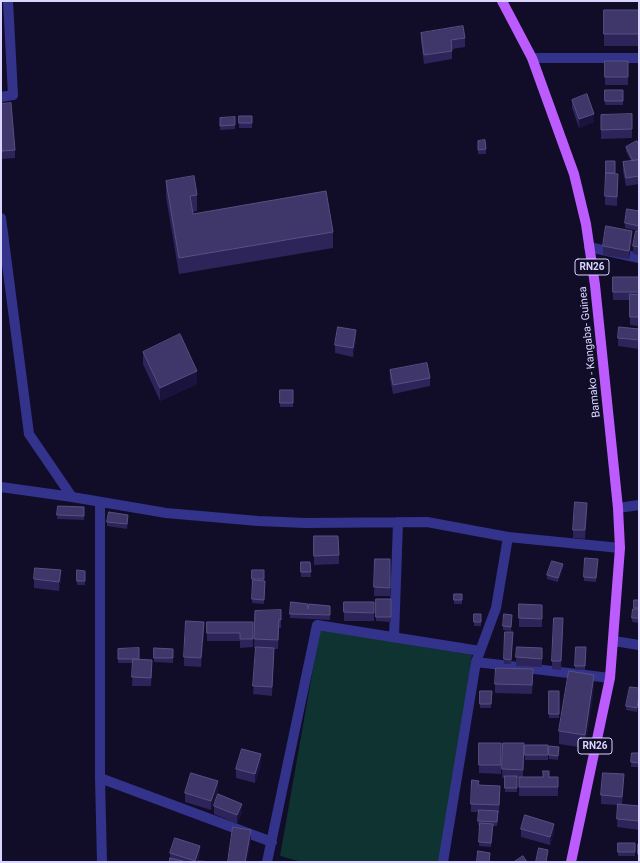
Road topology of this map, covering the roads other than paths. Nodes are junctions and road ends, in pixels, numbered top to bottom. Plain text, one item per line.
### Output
1 (8, 1) edge
2 (502, 1) edge
3 (532, 58) junction
4 (639, 58) edge
5 (1, 97) edge
6 (1, 218) edge
7 (589, 247) junction
8 (639, 258) edge
9 (1, 487) edge
10 (72, 497) junction
11 (100, 502) junction
12 (639, 505) edge
13 (618, 508) junction
14 (398, 522) junction
15 (508, 537) junction
16 (620, 548) junction
17 (394, 637) junction
18 (614, 641) junction
19 (639, 645) edge
20 (480, 651) junction
21 (476, 662) junction
22 (610, 678) junction
23 (100, 778) junction
24 (272, 842) junction
25 (102, 862) edge
26 (267, 862) edge
27 (443, 862) edge
28 (571, 862) edge

1 - 5 street
2 - 3 main road, Bamako - Kangaba- Guinea / RN26
3 - 4 street
3 - 7 main road, Bamako - Kangaba- Guinea / RN26
6 - 10 street
7 - 8 street
7 - 13 main road, Bamako - Kangaba- Guinea / RN26
9 - 10 street
10 - 11 street
11 - 14 street
11 - 23 street
12 - 13 street
13 - 16 main road, Bamako - Kangaba- Guinea / RN26
14 - 15 street
14 - 17 street
15 - 16 street
15 - 20 street
16 - 18 main road, RN26
17 - 20 street
17 - 24 street
18 - 19 street
18 - 22 main road, RN26
20 - 21 street
21 - 22 street
21 - 27 street
22 - 28 main road, RN26
23 - 24 street
23 - 25 street
24 - 26 street

